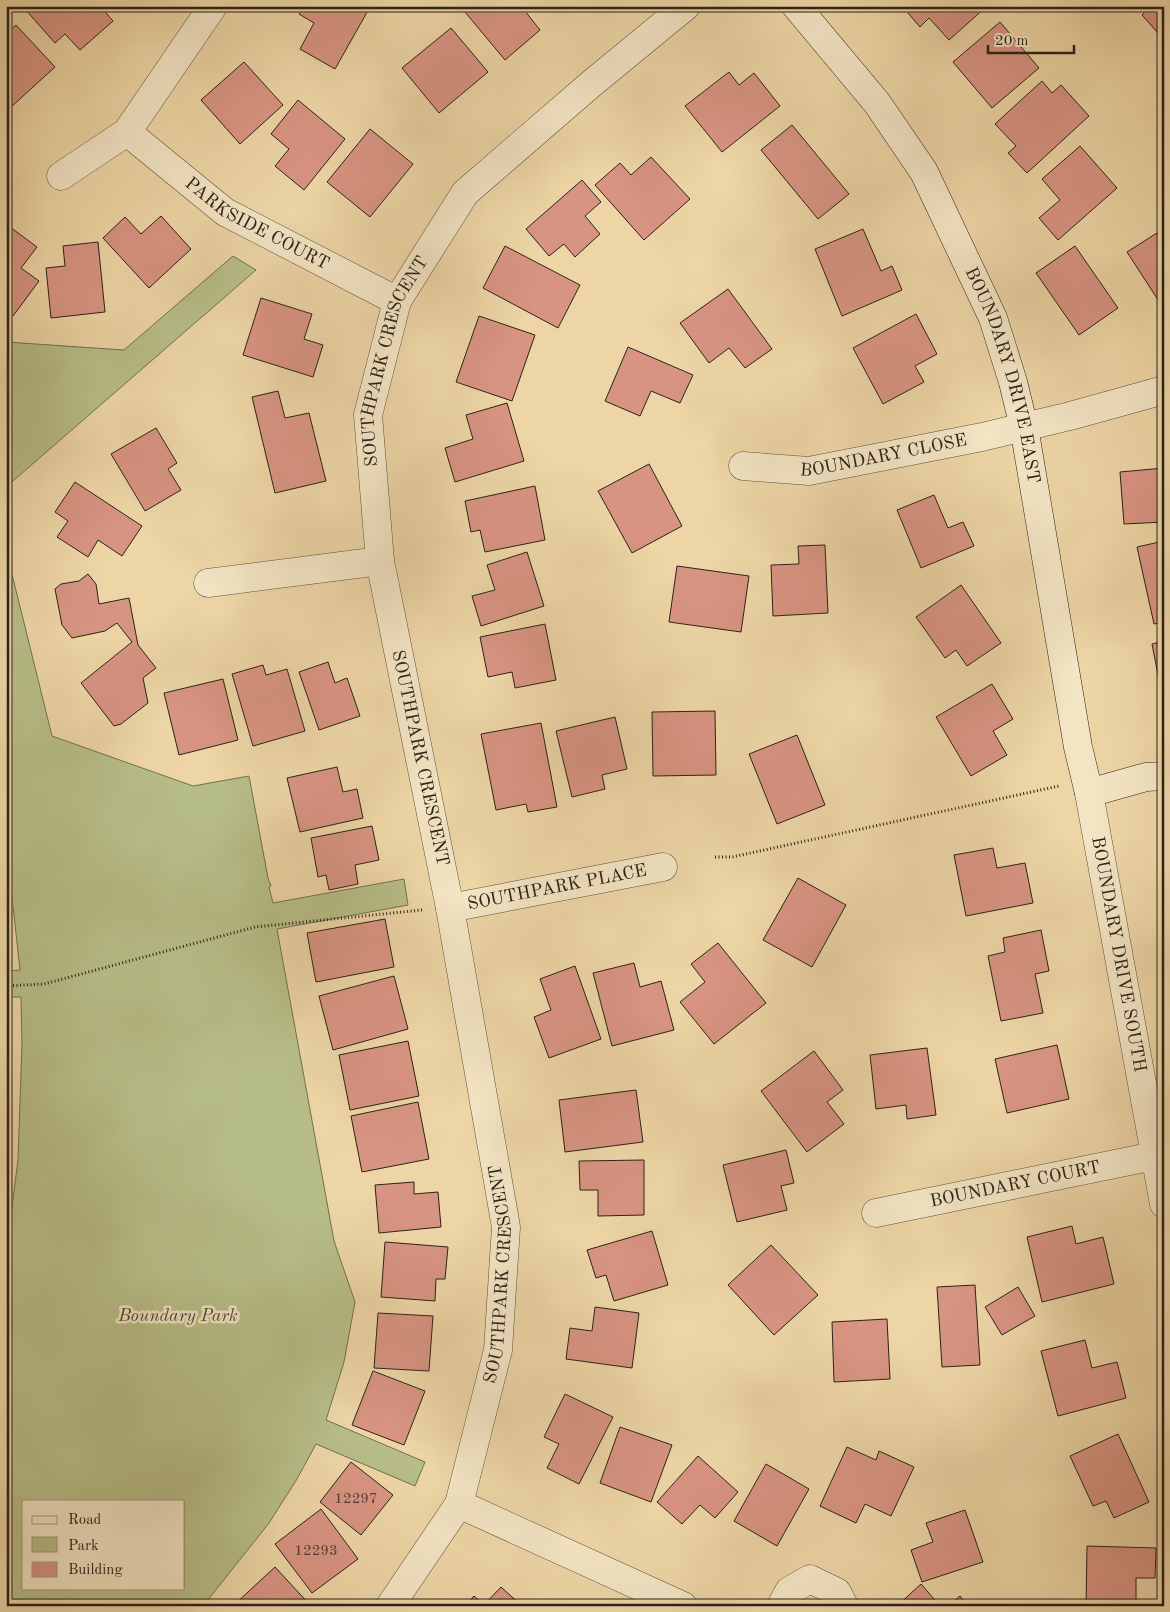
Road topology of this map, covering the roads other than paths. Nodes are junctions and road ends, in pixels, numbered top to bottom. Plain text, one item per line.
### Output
1 (213, 6) edge
2 (686, 6) edge
3 (796, 6) edge
4 (127, 132) junction
5 (61, 176) dead end
6 (397, 301) junction
7 (1164, 390) edge
8 (1024, 427) junction
9 (743, 466) dead end
10 (380, 561) junction
11 (208, 583) dead end
12 (1164, 776) edge
13 (1089, 793) junction
14 (663, 867) dead end
15 (450, 908) junction
16 (1154, 1156) junction
17 (1164, 1204) edge
18 (876, 1213) dead end
19 (459, 1504) junction
20 (390, 1606) edge
21 (683, 1606) edge
22 (781, 1606) edge
23 (844, 1606) edge

1 - 4 street
2 - 6 street, SOUTHPARK CRESCENT
3 - 8 street, BOUNDARY DRIVE EAST
4 - 5 street
4 - 6 street, PARKSIDE COURT
6 - 10 street, SOUTHPARK CRESCENT
7 - 8 street, BOUNDARY CLOSE
8 - 9 street, BOUNDARY CLOSE
8 - 13 street, BOUNDARY DRIVE EAST
10 - 11 street
10 - 15 street, SOUTHPARK CRESCENT
12 - 13 street
13 - 16 street, BOUNDARY DRIVE SOUTH
14 - 15 street, SOUTHPARK PLACE
15 - 19 street, SOUTHPARK CRESCENT
16 - 17 street, BOUNDARY DRIVE SOUTH
16 - 18 street, BOUNDARY COURT
19 - 20 street, SOUTHPARK CRESCENT
19 - 21 street
22 - 23 street

